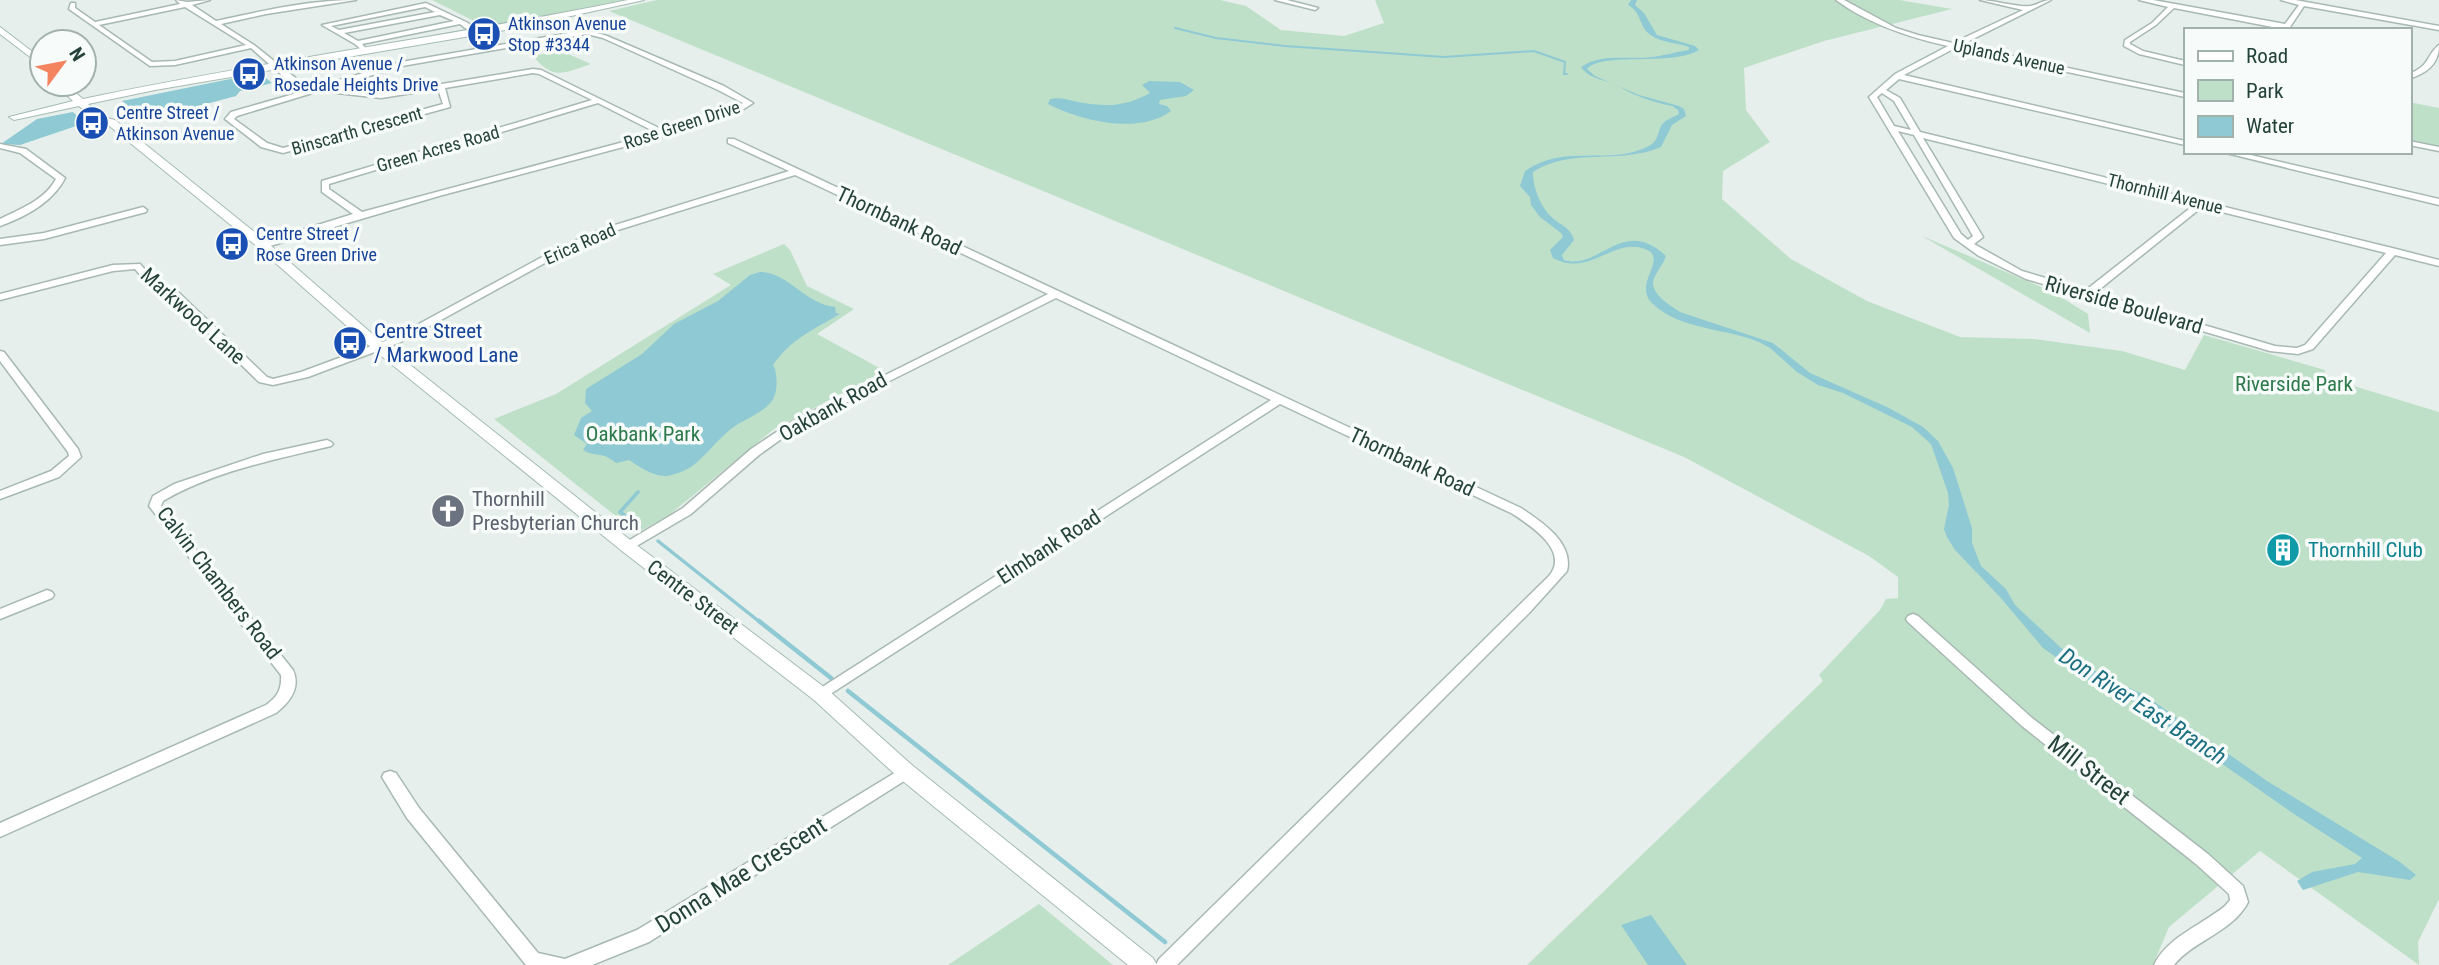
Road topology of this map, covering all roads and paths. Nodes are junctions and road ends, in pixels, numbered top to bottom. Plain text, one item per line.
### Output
1 (207, 0) edge
2 (352, 0) edge
3 (640, 0) edge
4 (1278, 0) edge
5 (1839, 0) edge
6 (1983, 0) edge
7 (2048, 0) edge
8 (2142, 0) edge
9 (2284, 0) edge
10 (183, 2) edge
11 (2304, 3) junction
12 (73, 4) dead end
13 (2172, 6) junction
14 (1315, 8) dead end
15 (2030, 9) junction
16 (440, 13) junction
17 (315, 21) dead end
18 (458, 22) junction
19 (215, 23) junction
20 (93, 24) junction
21 (325, 25) junction
22 (2285, 28) edge
23 (2439, 28) edge
24 (0, 30) edge
25 (338, 32) junction
26 (475, 33) junction
27 (357, 43) junction
28 (252, 46) junction
29 (1956, 46) junction
30 (2439, 47) edge
31 (365, 51) junction
32 (28, 52) edge
33 (2184, 63) edge
34 (276, 66) junction
35 (2427, 69) junction
36 (2439, 72) edge
37 (1898, 76) junction
38 (2411, 76) edge
39 (441, 87) junction
40 (320, 89) junction
41 (1883, 91) junction
42 (2184, 95) edge
43 (75, 98) edge
44 (96, 98) edge
45 (99, 100) junction
46 (598, 101) junction
47 (82, 104) junction
48 (0, 120) edge
49 (111, 122) junction
50 (1890, 127) junction
51 (1913, 131) junction
52 (663, 133) junction
53 (731, 141) dead end
54 (2184, 143) edge
55 (2411, 143) edge
56 (0, 146) edge
57 (2439, 149) edge
58 (2235, 154) edge
59 (795, 172) junction
60 (2439, 202) edge
61 (2202, 203) junction
62 (144, 210) dead end
63 (360, 215) junction
64 (0, 223) edge
65 (0, 242) edge
66 (1968, 244) junction
67 (263, 245) junction
68 (2393, 251) junction
69 (2439, 263) edge
70 (1056, 295) junction
71 (2086, 295) junction
72 (0, 298) edge
73 (379, 347) junction
74 (0, 354) edge
75 (1278, 400) junction
76 (327, 444) dead end
77 (72, 462) joint
78 (0, 495) edge
79 (628, 547) junction
80 (47, 595) dead end
81 (0, 614) edge
82 (1913, 619) dead end
83 (821, 695) junction
84 (906, 772) junction
85 (390, 777) dead end
86 (0, 830) edge
87 (2219, 923) joint
88 (560, 965) edge
89 (571, 965) edge
90 (1145, 965) edge
91 (1165, 965) edge
92 (2164, 965) edge

1 - 10 street
2 - 19 street
3 - 26 main road
4 - 14 street
5 - 29 street, Uplands Avenue
6 - 15 street
7 - 15 street
8 - 13 street
9 - 11 street
10 - 19 street
10 - 20 street
11 - 22 street
11 - 23 street
12 - 20 street
13 - 22 street
13 - 33 street
15 - 29 street
16 - 18 street
16 - 21 street
16 - 25 street
17 - 21 street
18 - 26 street
18 - 27 street
19 - 28 street
20 - 28 street
21 - 25 street
24 - 32 main road
25 - 27 street
26 - 31 main road
27 - 31 street
28 - 34 street
29 - 37 street
29 - 42 street, Uplands Avenue
30 - 35 street
31 - 34 main road
34 - 40 street
34 - 45 main road
35 - 36 street
35 - 38 street
37 - 41 street
37 - 54 street
39 - 40 street
39 - 40 street, Binscarth Crescent
39 - 46 street
40 - 52 street, Rose Green Drive
41 - 50 street, Riverside Boulevard
41 - 51 street
43 - 47 main road, Centre Street
44 - 45 main road, Centre Street
45 - 47 main road
45 - 49 main road, Centre Street
46 - 52 street
46 - 63 street, Green Acres Road
47 - 48 main road
47 - 49 main road, Centre Street
49 - 67 main road, Centre Street
50 - 51 street, Thornhill Avenue
50 - 66 street, Riverside Boulevard
51 - 61 street, Thornhill Avenue
51 - 66 street
52 - 63 street, Rose Green Drive
53 - 59 street, Thornbank Road
55 - 57 street
56 - 64 street
58 - 60 street
59 - 70 street, Thornbank Road
59 - 73 street, Erica Road
61 - 68 street, Thornhill Avenue
61 - 71 street
62 - 65 street
63 - 67 street, Rose Green Drive
66 - 71 street, Riverside Boulevard
67 - 73 main road, Centre Street
68 - 69 street, Thornhill Avenue
68 - 71 street, Riverside Boulevard
70 - 75 street, Thornbank Road
70 - 79 street, Oakbank Road
72 - 73 street, Markwood Lane
73 - 79 main road, Centre Street
74 - 77 street
75 - 83 street, Elmbank Road
75 - 91 street, Thornbank Road
76 - 86 street, Calvin Chambers Road
77 - 78 street
79 - 83 main road, Centre Street
80 - 81 street
82 - 87 street, Mill Street
83 - 84 main road, Centre Street
84 - 89 street, Donna Mae Crescent
84 - 90 main road, Centre Street
85 - 88 street
87 - 92 street

